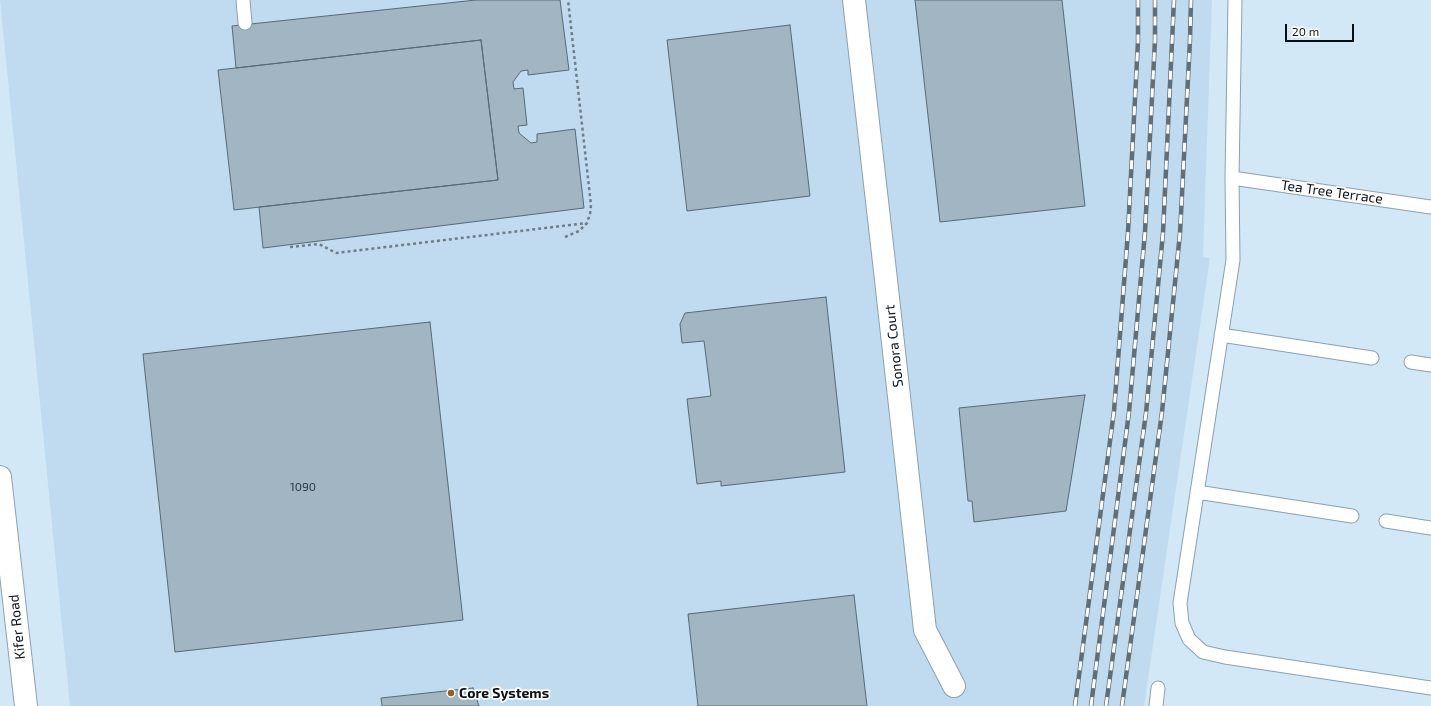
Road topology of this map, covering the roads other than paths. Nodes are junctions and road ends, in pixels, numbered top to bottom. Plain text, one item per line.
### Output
1 (243, 0) edge
2 (854, 0) edge
3 (1236, 0) edge
4 (245, 23) dead end
5 (1232, 178) junction
6 (1431, 207) edge
7 (1221, 335) junction
8 (1372, 358) dead end
9 (1410, 362) dead end
10 (1431, 365) edge
11 (0, 477) edge
12 (1197, 492) junction
13 (1352, 516) dead end
14 (1386, 521) dead end
15 (1431, 528) edge
16 (954, 686) dead end
17 (1158, 688) dead end
18 (1431, 688) edge
19 (26, 706) edge
20 (1156, 706) edge

1 - 4 lane
2 - 16 street, Sonora Court
3 - 5 lane
5 - 6 lane, Tea Tree Terrace
5 - 7 lane
7 - 8 lane
7 - 12 lane
9 - 10 lane
11 - 19 street, Kifer Road
12 - 13 lane
12 - 18 lane
14 - 15 lane
17 - 20 lane

